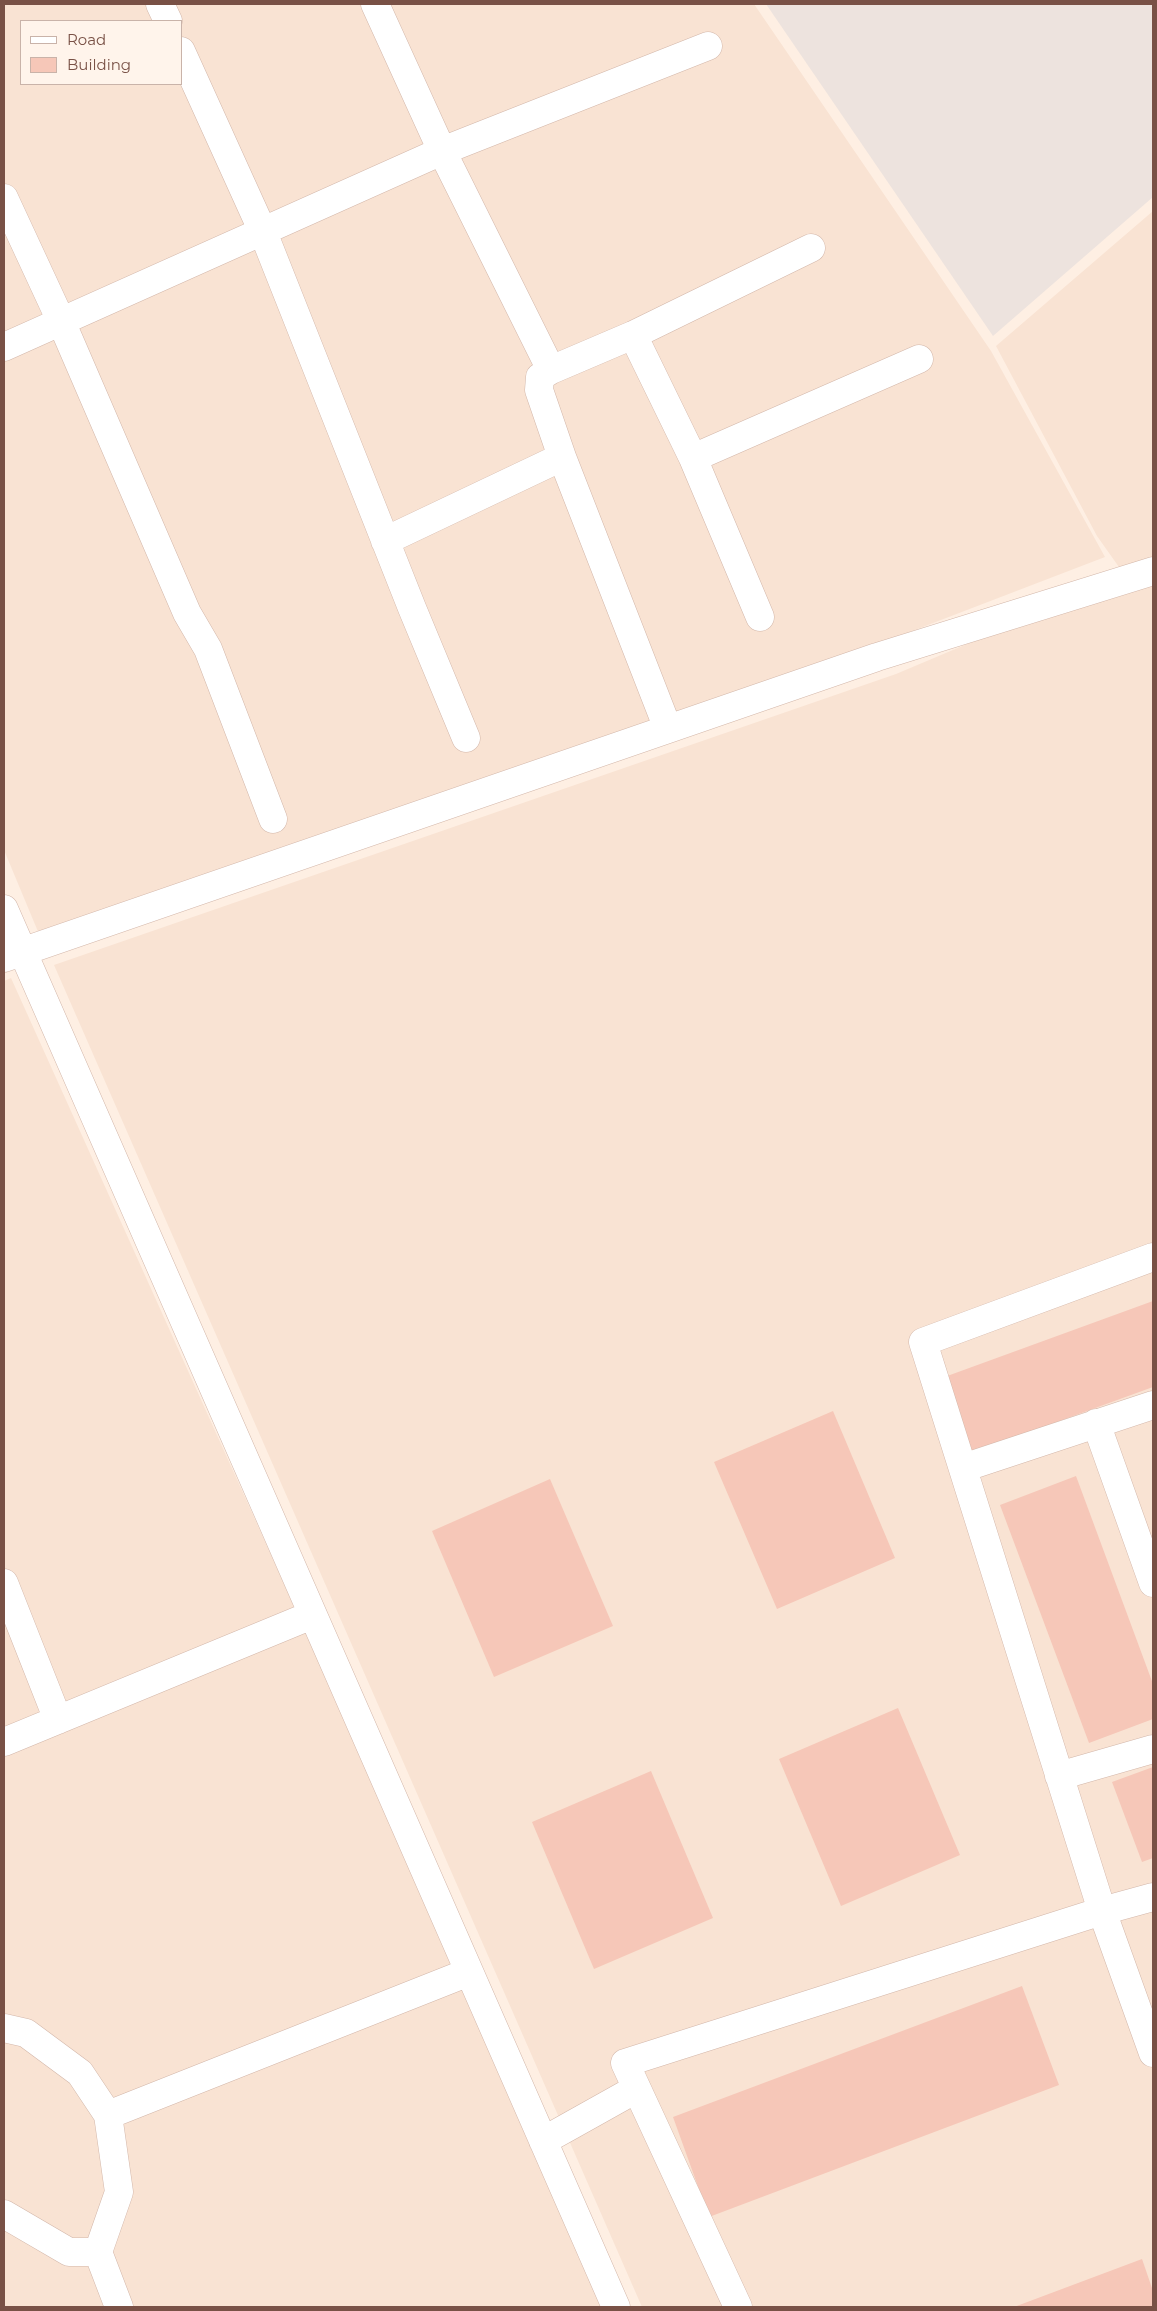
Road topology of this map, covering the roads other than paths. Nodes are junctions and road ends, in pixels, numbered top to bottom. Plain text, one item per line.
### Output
1 (160, 4) edge
2 (374, 4) edge
3 (168, 20) edge
4 (708, 46) dead end
5 (182, 53) edge
6 (442, 151) junction
7 (4, 198) edge
8 (263, 232) junction
9 (811, 248) dead end
10 (61, 321) junction
11 (633, 335) junction
12 (4, 347) edge
13 (919, 360) dead end
14 (551, 370) junction
15 (562, 458) junction
16 (693, 458) junction
17 (385, 541) junction
18 (1153, 571) edge
19 (760, 617) dead end
20 (668, 729) junction
21 (466, 738) dead end
22 (274, 819) dead end
23 (4, 909) edge
24 (13, 955) edge
25 (1153, 1257) edge
26 (1153, 1405) edge
27 (1096, 1424) junction
28 (963, 1468) junction
29 (4, 1583) edge
30 (1153, 1583) edge
31 (312, 1615) junction
32 (58, 1720) junction
33 (4, 1742) edge
34 (1153, 1749) edge
35 (1059, 1776) junction
36 (1153, 1896) edge
37 (1102, 1911) junction
38 (469, 1972) junction
39 (4, 2028) edge
40 (1153, 2053) edge
41 (636, 2089) junction
42 (108, 2114) junction
43 (543, 2142) junction
44 (4, 2214) edge
45 (98, 2252) junction
46 (119, 2307) edge
47 (616, 2307) edge
48 (738, 2307) edge

1 - 3 street
2 - 6 street
4 - 6 street
5 - 8 street
6 - 8 street
6 - 14 street
7 - 10 street
8 - 10 street
8 - 17 street
9 - 11 street
10 - 12 street
10 - 22 street
11 - 14 street
11 - 16 street
13 - 16 street
14 - 15 street
15 - 17 street
15 - 20 street
16 - 19 street
17 - 21 street
18 - 20 street
20 - 24 street
23 - 24 street
24 - 31 street
25 - 28 street
26 - 27 street
27 - 28 street
27 - 30 street
28 - 35 street
29 - 32 street
31 - 32 street
31 - 38 street
32 - 33 street
34 - 35 street
35 - 37 street
36 - 37 street
37 - 40 street
37 - 41 street
38 - 42 street
38 - 43 street
39 - 42 street
41 - 43 street
41 - 48 street
42 - 45 street
43 - 47 street
44 - 45 street
45 - 46 street

